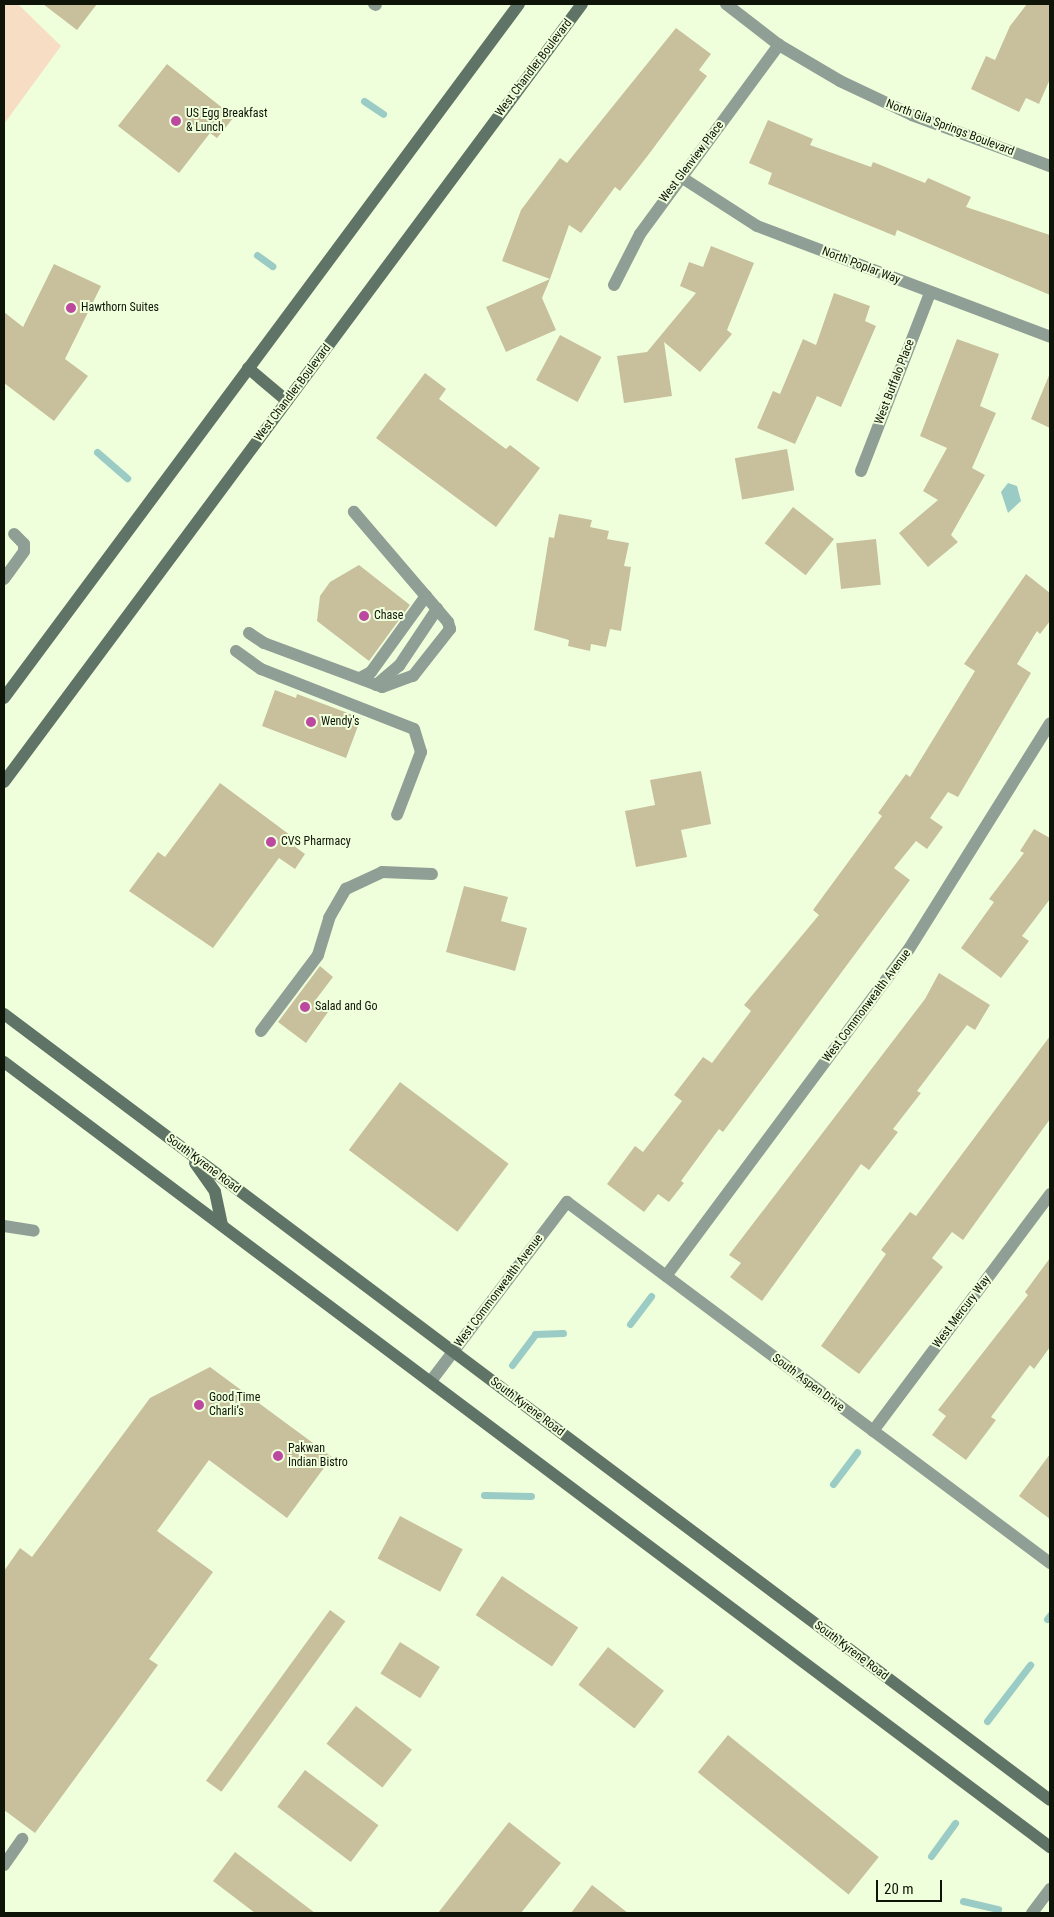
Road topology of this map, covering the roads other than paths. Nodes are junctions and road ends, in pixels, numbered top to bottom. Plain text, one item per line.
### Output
1 (519, 4) edge
2 (582, 4) edge
3 (726, 4) edge
4 (779, 44) junction
5 (1050, 166) edge
6 (681, 177) junction
7 (614, 285) dead end
8 (930, 293) junction
9 (1050, 336) edge
10 (248, 368) junction
11 (287, 400) junction
12 (861, 471) dead end
13 (354, 512) dead end
14 (14, 534) dead end
15 (4, 579) edge
16 (434, 606) junction
17 (249, 633) dead end
18 (236, 651) dead end
19 (368, 681) junction
20 (4, 698) edge
21 (1050, 723) edge
22 (4, 782) edge
23 (397, 816) dead end
24 (432, 874) dead end
25 (4, 1014) edge
26 (261, 1031) dead end
27 (4, 1062) edge
28 (186, 1151) junction
29 (1050, 1194) edge
30 (567, 1202) joint
31 (4, 1226) edge
32 (222, 1226) junction
33 (34, 1231) dead end
34 (666, 1276) junction
35 (453, 1351) junction
36 (431, 1381) junction
37 (873, 1431) junction
38 (1050, 1563) edge
39 (1050, 1800) edge
40 (22, 1839) dead end
41 (1050, 1847) edge
42 (4, 1865) edge
43 (1050, 1889) edge
44 (1032, 1913) edge

1 - 10 main road
2 - 11 main road, West Chandler Boulevard
3 - 4 street, North Gila Springs Boulevard
4 - 5 street, North Gila Springs Boulevard
4 - 6 street, West Glenview Place
6 - 7 street, West Glenview Place
6 - 8 street, North Poplar Way
8 - 9 street, North Poplar Way
8 - 12 street, West Buffalo Place
10 - 11 main road
10 - 20 main road
11 - 22 main road, West Chandler Boulevard
13 - 16 street
14 - 15 street
16 - 19 street
16 - 19 street
16 - 19 street
17 - 19 street
18 - 23 street
21 - 34 street, West Commonwealth Avenue
24 - 26 street
25 - 28 main road, South Kyrene Road
27 - 32 main road
28 - 32 main road
28 - 35 main road, South Kyrene Road
29 - 37 street, West Mercury Way
30 - 34 street, South Aspen Drive
30 - 35 street, West Commonwealth Avenue
31 - 33 street
32 - 36 main road
34 - 37 street, South Aspen Drive
35 - 36 street, West Commonwealth Avenue
35 - 39 main road, South Kyrene Road
36 - 41 main road
37 - 38 street, South Aspen Drive
40 - 42 street
43 - 44 street

